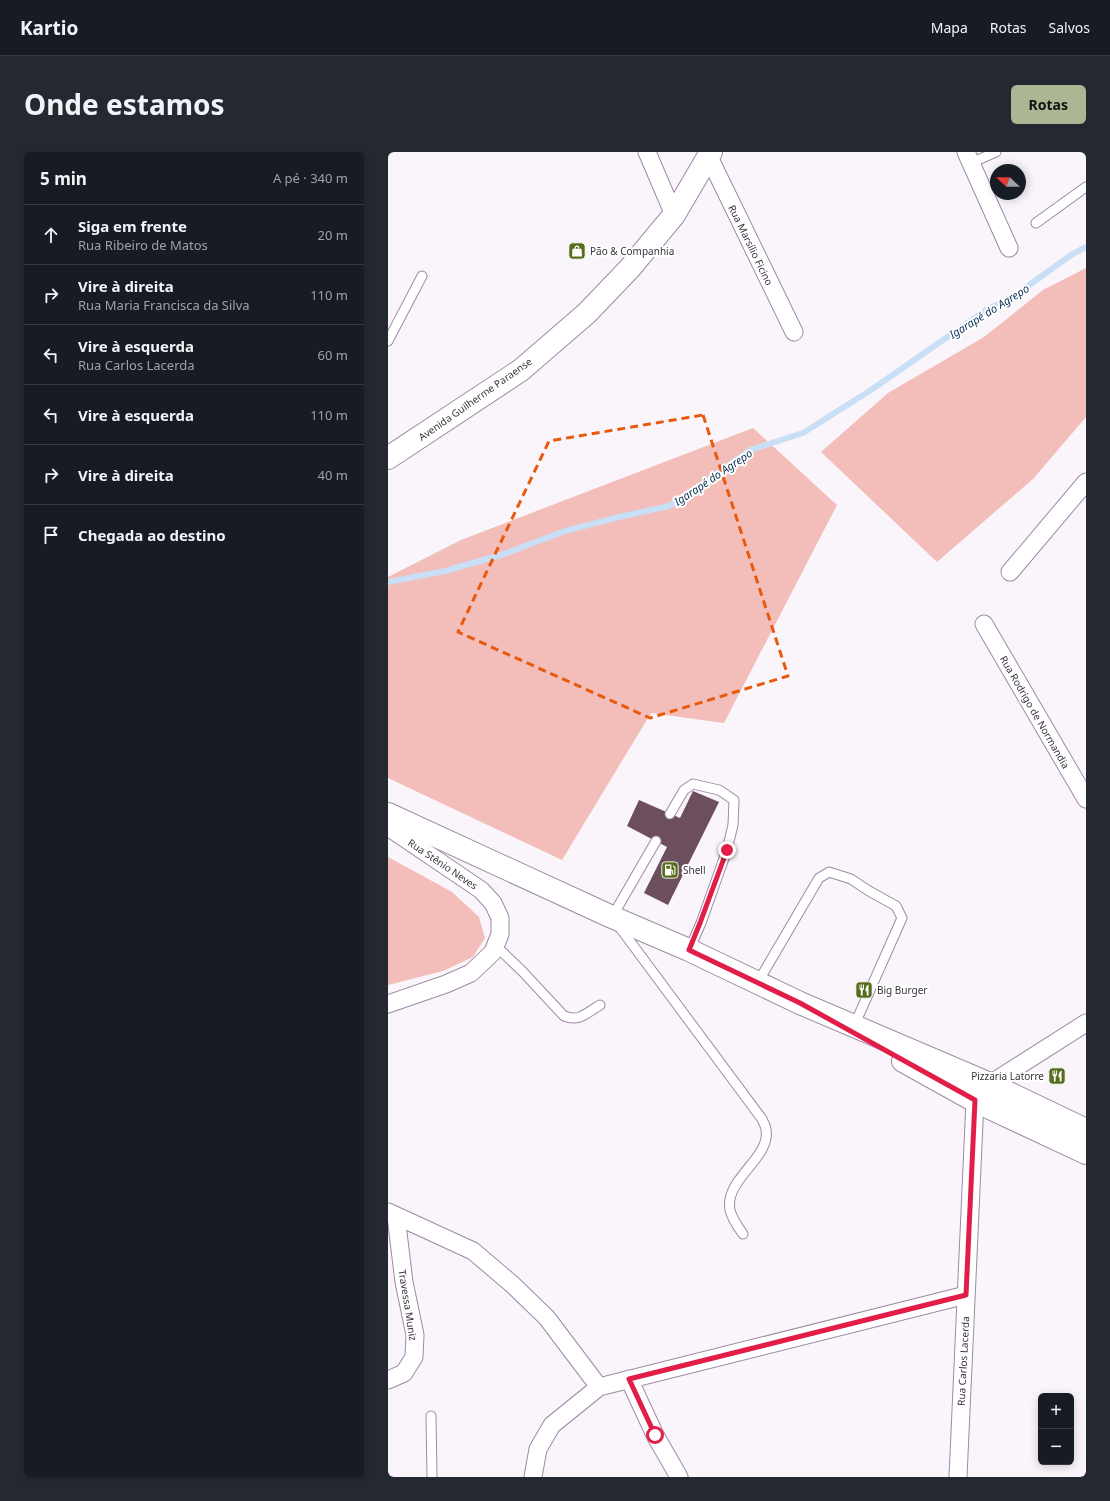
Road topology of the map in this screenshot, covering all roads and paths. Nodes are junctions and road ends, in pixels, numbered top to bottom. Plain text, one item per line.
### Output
1 (647, 152) edge
2 (996, 152) edge
3 (710, 155) edge
4 (968, 157) edge
5 (1086, 187) edge
6 (674, 214) junction
7 (1036, 223) dead end
8 (1009, 248) dead end
9 (422, 276) dead end
10 (794, 332) dead end
11 (388, 341) edge
12 (388, 458) edge
13 (1086, 482) edge
14 (1010, 572) dead end
15 (984, 624) dead end
16 (1086, 800) edge
17 (388, 814) edge
18 (670, 814) dead end
19 (388, 827) edge
20 (656, 841) dead end
21 (612, 917) junction
22 (496, 946) junction
23 (689, 950) junction
24 (757, 984) junction
25 (800, 1003) junction
26 (388, 1004) edge
27 (600, 1005) dead end
28 (1086, 1023) edge
29 (854, 1026) junction
30 (990, 1084) junction
31 (975, 1100) junction
32 (1086, 1130) edge
33 (1086, 1153) edge
34 (392, 1214) edge
35 (743, 1234) dead end
36 (966, 1295) junction
37 (629, 1379) junction
38 (388, 1380) edge
39 (599, 1387) junction
40 (431, 1416) dead end
41 (432, 1477) edge
42 (533, 1477) edge
43 (679, 1477) edge
44 (958, 1477) edge

1 - 6 street
2 - 4 lane
3 - 6 main road, Avenida Guilherme Paraense
3 - 10 street, Rua Marsílio Ficino
4 - 8 street
5 - 7 lane
6 - 12 main road, Avenida Guilherme Paraense
9 - 11 lane
13 - 14 street
15 - 16 street, Rua Rodrigo de Normandia
17 - 21 main road
18 - 23 lane
19 - 22 street, Rua Stênio Neves
20 - 21 lane
21 - 23 main road
21 - 35 lane
22 - 26 street, Rua Stênio Neves
22 - 27 lane
23 - 24 main road
24 - 25 main road
24 - 29 lane
25 - 29 main road
25 - 31 main road
28 - 30 street
29 - 30 main road
30 - 32 main road
31 - 33 main road
31 - 36 street, Rua Carlos Lacerda
34 - 38 street, Travessa Muniz
34 - 39 street
36 - 37 street
36 - 44 street, Rua Carlos Lacerda
37 - 39 street
37 - 43 street
39 - 42 street
40 - 41 lane

